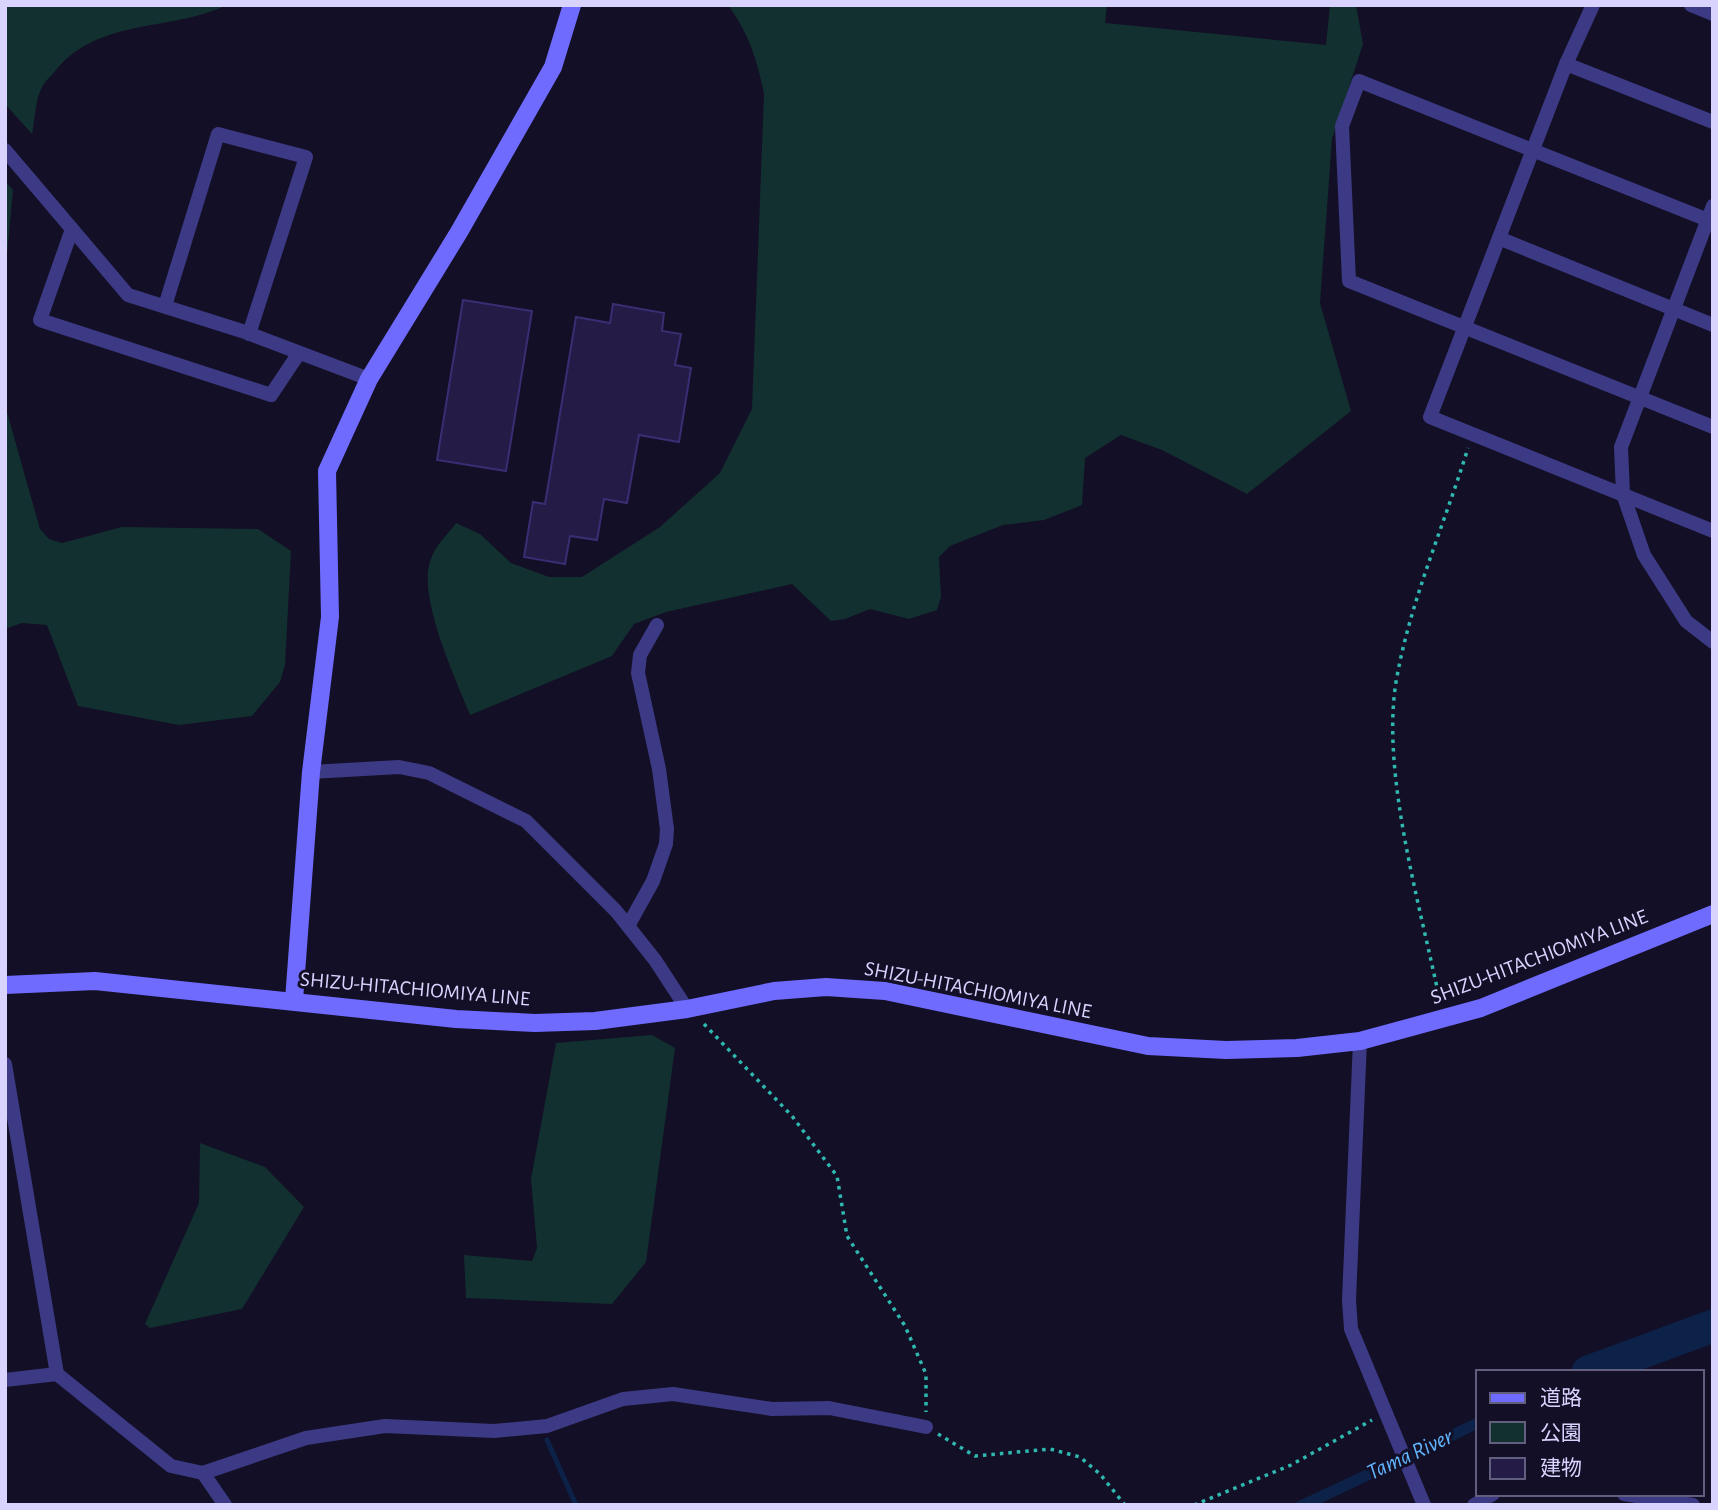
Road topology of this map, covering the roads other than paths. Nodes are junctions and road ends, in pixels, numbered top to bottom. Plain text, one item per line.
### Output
1 (572, 5) edge
2 (1593, 5) edge
3 (1691, 5) edge
4 (1713, 14) edge
5 (1566, 64) junction
6 (1713, 122) edge
7 (1534, 148) junction
8 (5, 150) edge
9 (1711, 216) edge
10 (72, 229) junction
11 (1501, 239) junction
12 (165, 306) junction
13 (1673, 309) junction
14 (1713, 325) edge
15 (1464, 328) junction
16 (249, 334) junction
17 (299, 353) junction
18 (369, 379) junction
19 (1638, 397) junction
20 (1713, 427) edge
21 (1623, 494) junction
22 (1713, 531) edge
23 (657, 625) dead end
24 (1713, 642) edge
25 (311, 772) junction
26 (1713, 914) edge
27 (628, 926) junction
28 (5, 985) edge
29 (295, 1000) junction
30 (687, 1009) junction
31 (1360, 1041) junction
32 (5, 1064) edge
33 (57, 1374) junction
34 (5, 1380) edge
35 (926, 1427) road end
36 (202, 1473) junction
37 (1490, 1496) edge
38 (1637, 1496) edge
39 (225, 1505) edge
40 (1424, 1505) edge
41 (1474, 1505) edge
42 (1693, 1505) edge

1 - 18 main road
2 - 5 street
3 - 4 street
5 - 6 street
5 - 7 street
7 - 9 street
7 - 11 street
7 - 15 street
8 - 10 street
9 - 13 street
10 - 12 street
10 - 17 street
11 - 13 street
11 - 15 street
12 - 16 street
12 - 16 street
13 - 14 street
13 - 19 street
15 - 19 street
15 - 21 street
16 - 17 street
17 - 18 street
18 - 25 main road
19 - 20 street
19 - 21 street
21 - 22 street
21 - 24 street
23 - 27 street
25 - 27 street
25 - 29 main road
26 - 31 main road, SHIZU-HITACHIOMIYA LINE
27 - 30 street
28 - 29 main road, SHIZU-HITACHIOMIYA LINE
29 - 30 main road, SHIZU-HITACHIOMIYA LINE
30 - 31 main road, SHIZU-HITACHIOMIYA LINE
31 - 40 street
32 - 33 street
33 - 34 street
33 - 36 street
35 - 36 street
36 - 39 street
37 - 41 street
38 - 42 street

